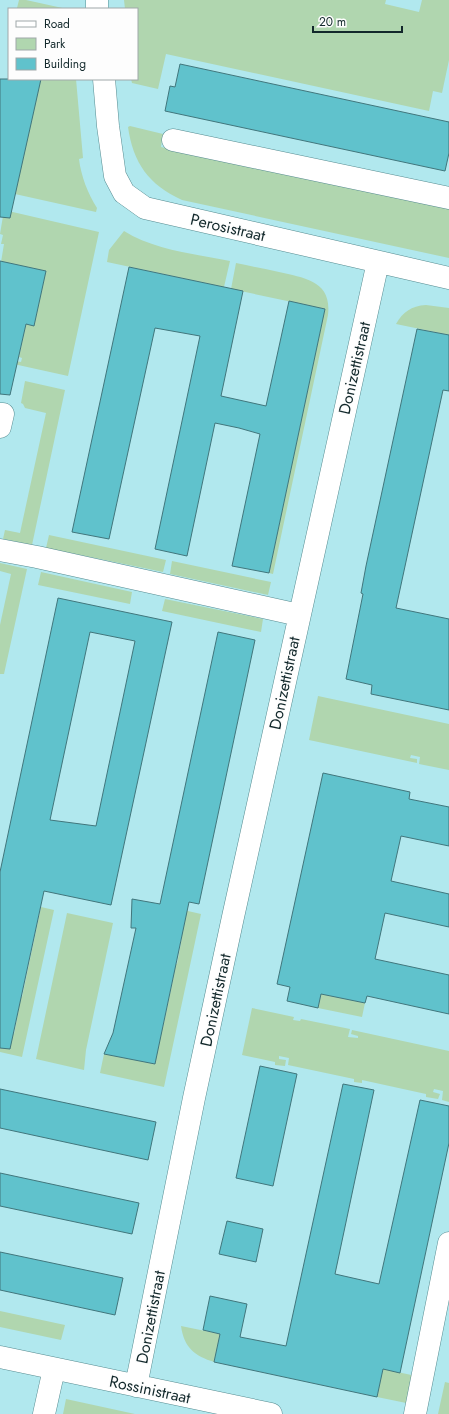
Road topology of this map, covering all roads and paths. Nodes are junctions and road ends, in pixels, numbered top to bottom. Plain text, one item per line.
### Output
1 (104, 80) edge
2 (173, 140) dead end
3 (449, 198) edge
4 (378, 262) junction
5 (449, 278) edge
6 (0, 414) edge
7 (0, 427) edge
8 (0, 550) edge
9 (299, 615) junction
10 (449, 1243) edge
11 (0, 1358) edge
12 (54, 1369) junction
13 (136, 1386) junction
14 (44, 1414) edge
15 (271, 1414) edge
16 (415, 1414) edge

1 - 4 street, Perosistraat
2 - 3 street
4 - 5 street, Perosistraat
4 - 9 street, Donizettistraat
6 - 7 street
8 - 9 street, Donizettistraat
9 - 13 street, Donizettistraat
10 - 16 street
11 - 12 street, Rossinistraat
12 - 13 street, Rossinistraat
12 - 14 street
13 - 15 street, Rossinistraat

